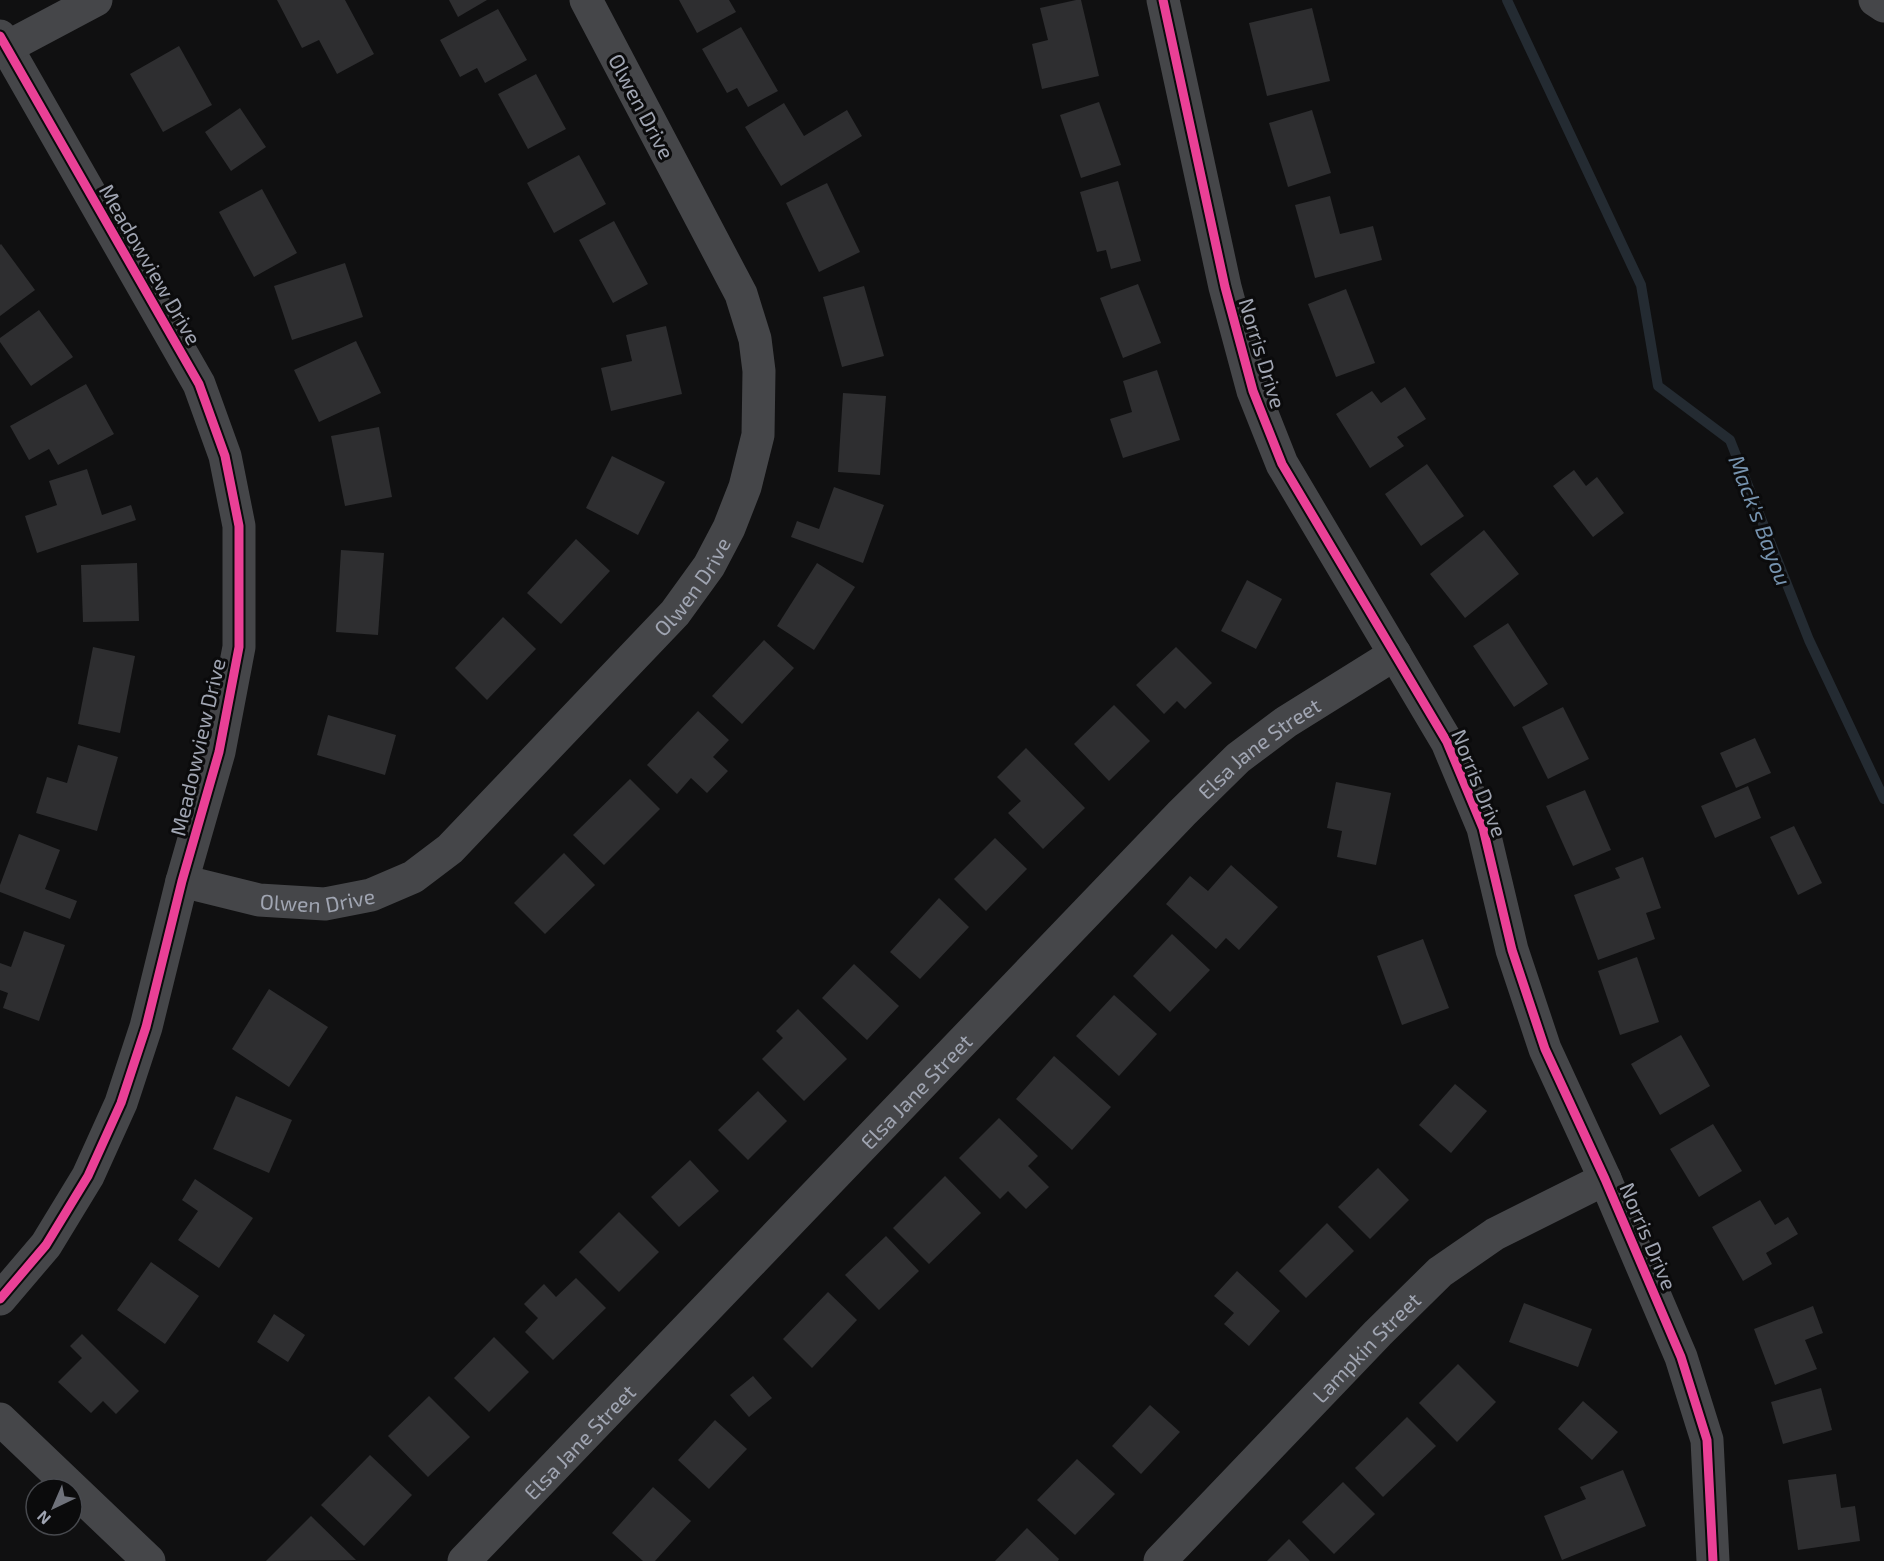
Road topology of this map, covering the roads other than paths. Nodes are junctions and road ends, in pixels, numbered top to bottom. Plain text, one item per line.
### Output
1 (96, 0) edge
2 (586, 0) edge
3 (1163, 0) edge
4 (1875, 0) edge
5 (1884, 6) edge
6 (2, 45) edge
7 (1395, 654) junction
8 (182, 881) junction
9 (1605, 1179) junction
10 (0, 1299) edge
11 (0, 1419) edge
12 (149, 1561) edge
13 (464, 1561) edge
14 (1160, 1561) edge
15 (1713, 1561) edge

1 - 6 street
2 - 8 street, Olwen Drive
3 - 7 street, Norris Drive
4 - 5 street
6 - 8 street, Meadowview Drive
7 - 9 street, Norris Drive
7 - 13 street, Elsa Jane Street
8 - 10 street, Meadowview Drive
9 - 14 street, Lampkin Street
9 - 15 street, Norris Drive
11 - 12 street

